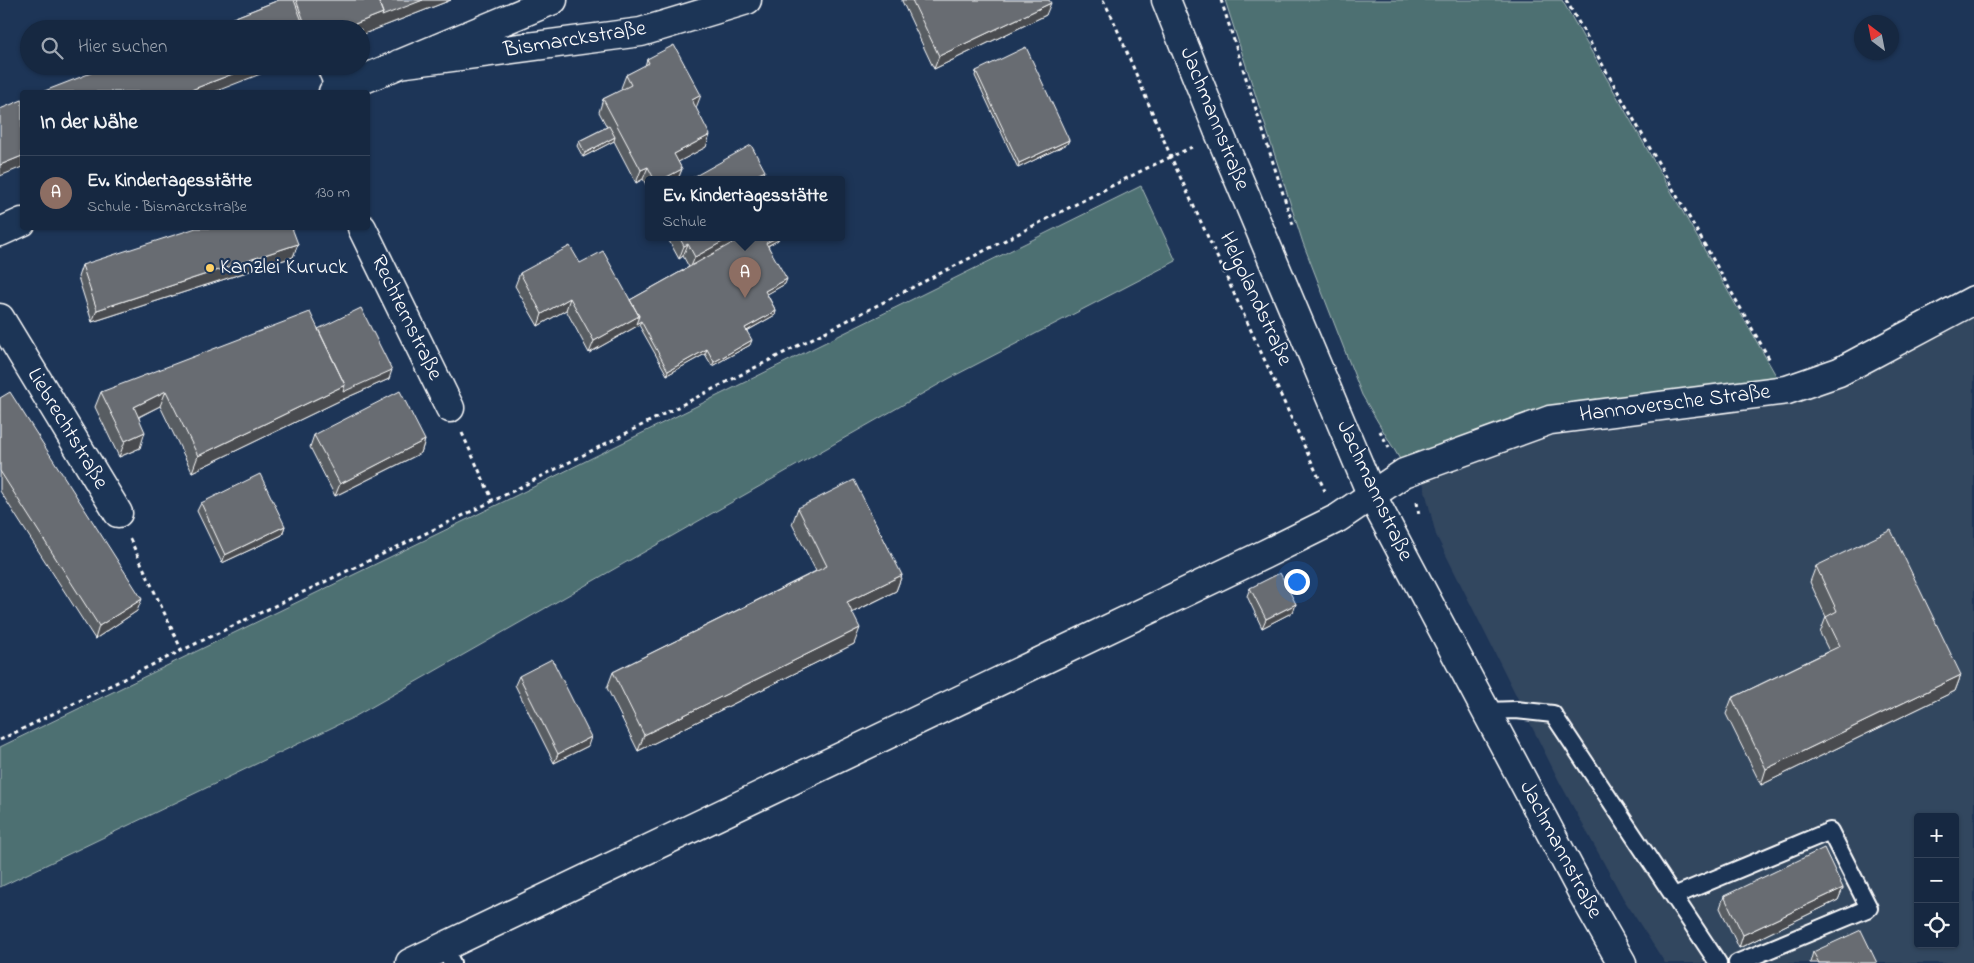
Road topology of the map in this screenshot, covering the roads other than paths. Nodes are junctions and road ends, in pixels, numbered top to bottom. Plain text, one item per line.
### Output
1 (552, 0) edge
2 (747, 0) edge
3 (1166, 0) edge
4 (399, 64) junction
5 (370, 73) edge
6 (362, 75) edge
7 (335, 83) edge
8 (20, 223) edge
9 (363, 230) edge
10 (0, 232) edge
11 (1974, 300) edge
12 (1, 320) edge
13 (450, 408) road end
14 (1372, 496) junction
15 (118, 514) road end
16 (1486, 711) junction
17 (1674, 896) junction
18 (448, 955) edge
19 (410, 963) edge
20 (1622, 963) edge
21 (1718, 963) edge
22 (1737, 963) edge

1 - 4 street, Bismarckstraße
2 - 4 street, Bismarckstraße
3 - 14 street, Jachmannstraße
4 - 5 street, Bismarckstraße
6 - 7 street, Bismarckstraße
8 - 10 street
9 - 13 street, Rechternstraße
11 - 14 street, Hannoversche Straße
12 - 15 street, Liebrechtstraße
14 - 16 street, Jachmannstraße
14 - 18 street, Hannoversche Straße
16 - 17 lane
16 - 20 street, Jachmannstraße
17 - 21 lane
17 - 22 lane
18 - 19 street, Hannoversche Straße

